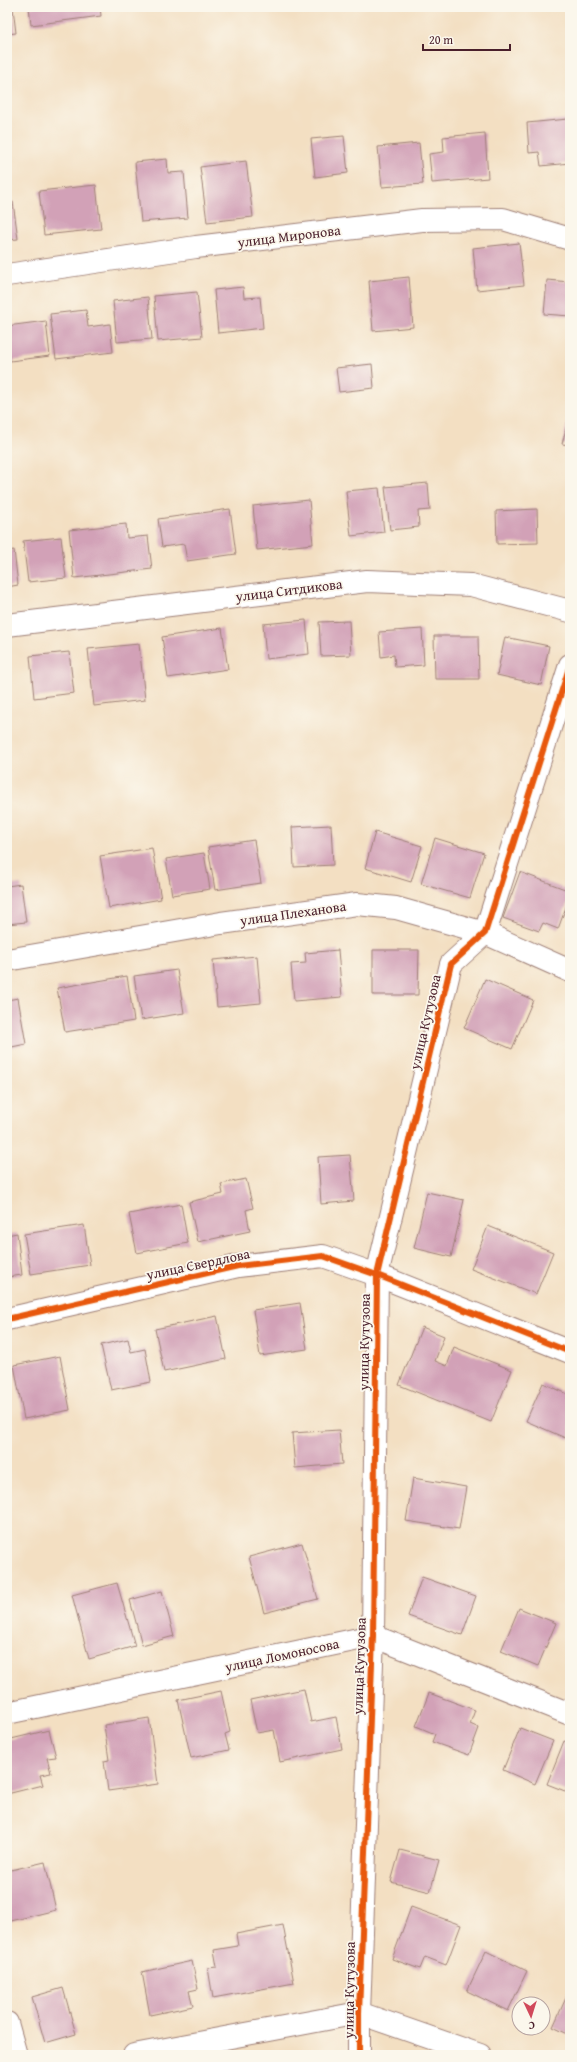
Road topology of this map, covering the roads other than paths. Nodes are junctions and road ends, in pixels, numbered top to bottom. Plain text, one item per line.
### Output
1 (570, 239) edge
2 (7, 275) edge
3 (570, 611) edge
4 (7, 625) edge
5 (570, 665) edge
6 (485, 933) junction
7 (7, 960) edge
8 (570, 971) edge
9 (377, 1275) junction
10 (7, 1319) edge
11 (570, 1352) edge
12 (373, 1636) junction
13 (7, 1713) edge
14 (570, 1714) edge
15 (359, 2012) junction
16 (7, 2023) edge
17 (16, 2055) edge
18 (134, 2055) edge
19 (359, 2055) edge
20 (480, 2055) edge

1 - 2 street, улица Миронова
3 - 4 street, улица Ситдикова
5 - 6 street
6 - 7 street, улица Плеханова
6 - 8 street, улица Плеханова
6 - 9 street, улица Кутузова
9 - 10 street, улица Свердлова
9 - 11 street, улица Свердлова
9 - 12 street, улица Кутузова
12 - 13 street, улица Ломоносова
12 - 14 street
12 - 15 street, улица Кутузова
15 - 18 street
15 - 19 street, улица Кутузова
15 - 20 street
16 - 17 street

